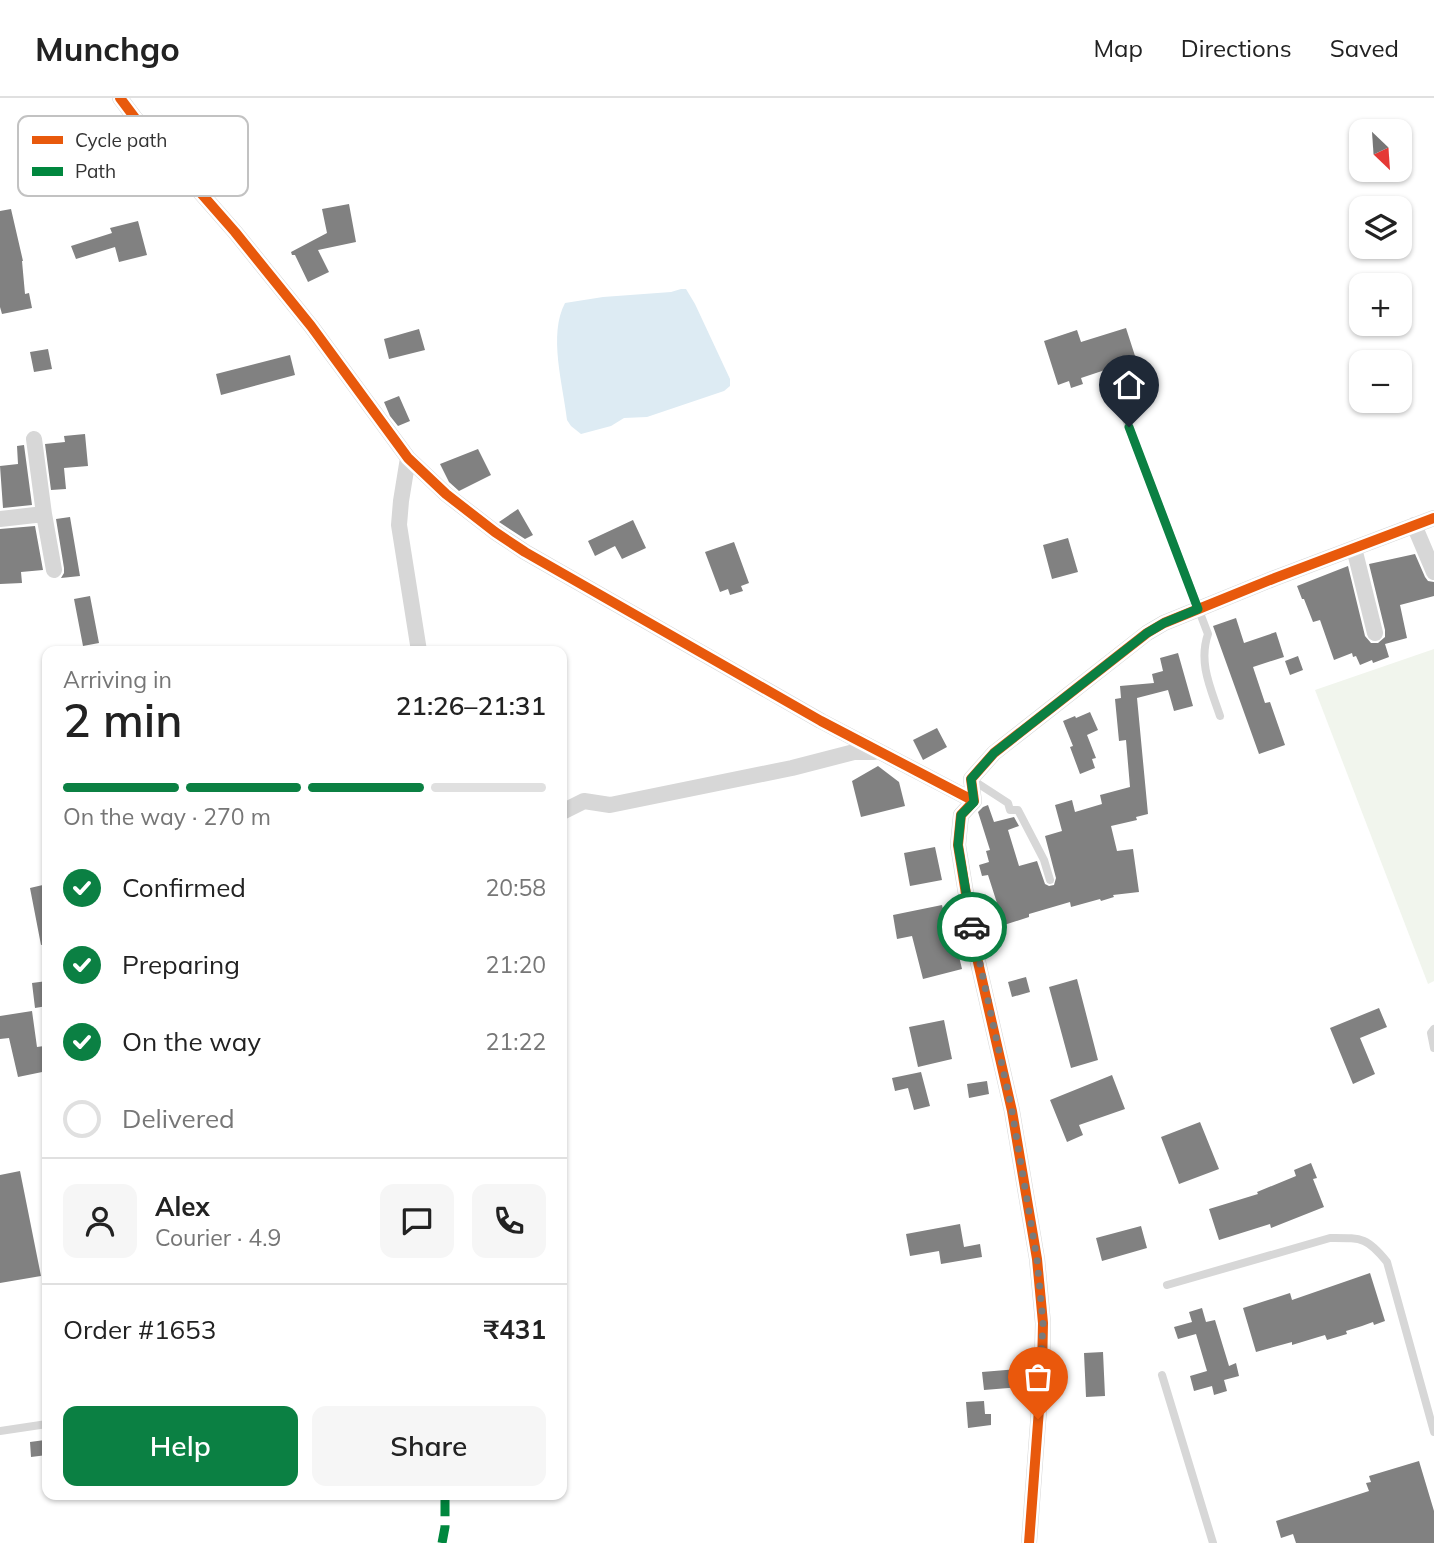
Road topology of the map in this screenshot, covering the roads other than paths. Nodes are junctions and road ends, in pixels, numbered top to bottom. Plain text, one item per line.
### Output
1 (120, 98) edge
2 (134, 116) edge
3 (203, 196) edge
4 (1109, 375) dead end
5 (34, 439) dead end
6 (408, 458) junction
7 (44, 514) junction
8 (1434, 518) edge
9 (0, 519) edge
10 (1414, 525) junction
11 (1354, 548) junction
12 (54, 570) dead end
13 (1434, 572) edge
14 (1198, 609) junction
15 (1375, 633) dead end
16 (418, 646) edge
17 (1220, 716) dead end
18 (880, 752) junction
19 (971, 779) junction
20 (974, 802) junction
21 (567, 810) edge
22 (1050, 880) dead end
23 (1434, 1029) edge
24 (1434, 1048) edge
25 (1167, 1285) dead end
26 (1162, 1376) dead end
27 (42, 1425) edge
28 (0, 1431) edge
29 (1434, 1432) edge
30 (1029, 1543) edge
31 (1213, 1543) edge

1 - 2 street
3 - 6 street
4 - 14 lane
5 - 7 street
6 - 16 street
6 - 18 street
7 - 9 street
7 - 12 street
8 - 10 street
10 - 11 street
10 - 13 street
11 - 14 street
11 - 15 street
14 - 17 lane
14 - 19 street
18 - 20 street
18 - 21 street
19 - 20 street
19 - 22 lane
20 - 30 street
23 - 24 lane
25 - 29 lane
26 - 31 lane
27 - 28 lane

